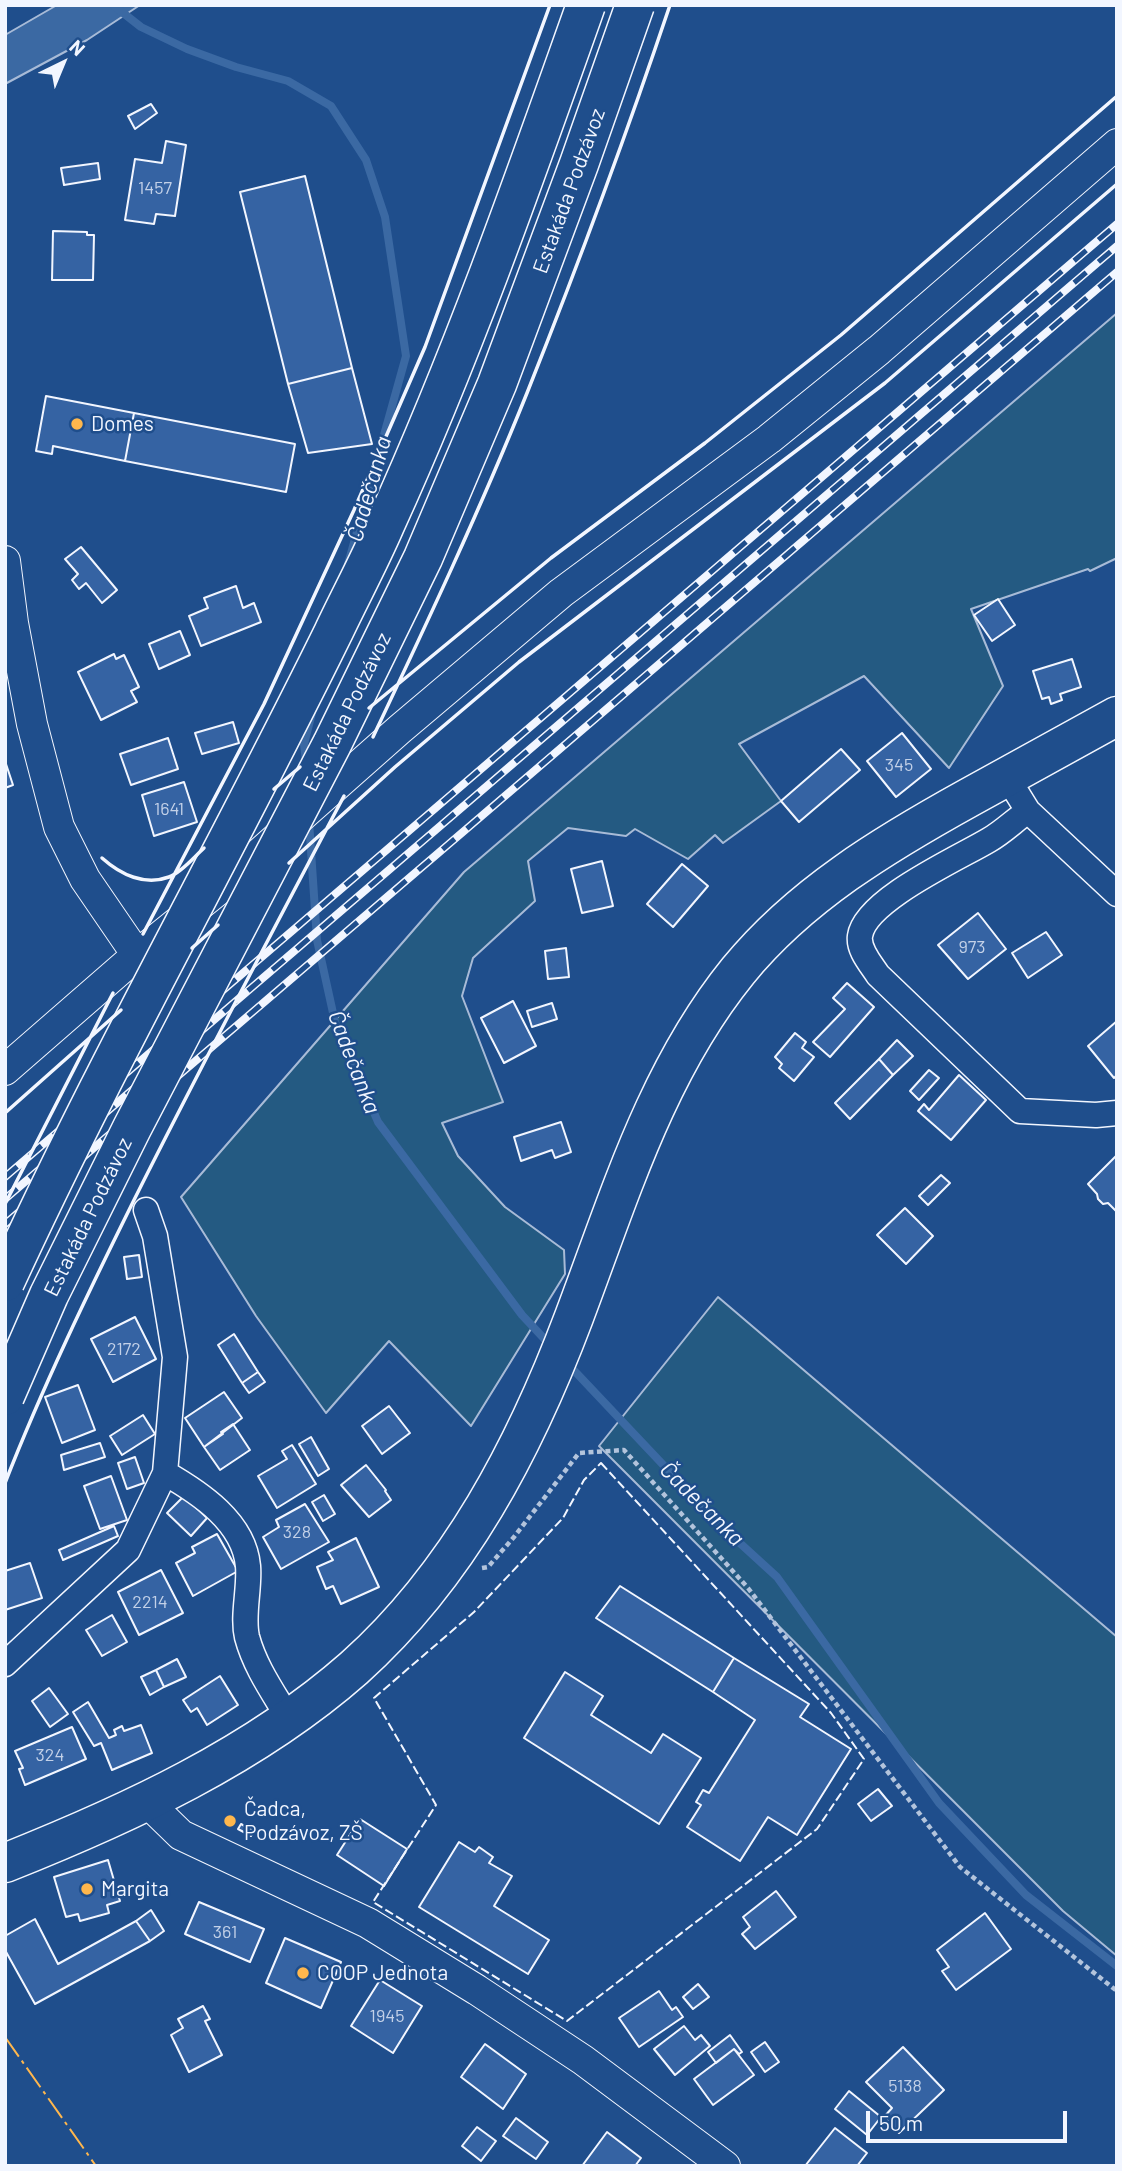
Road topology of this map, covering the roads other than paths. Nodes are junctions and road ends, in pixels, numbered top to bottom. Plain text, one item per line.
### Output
1 (586, 5) edge
2 (635, 5) edge
3 (1117, 144) edge
4 (5, 561) edge
5 (1117, 716) edge
6 (1007, 777) junction
7 (1028, 811) junction
8 (1117, 894) edge
9 (137, 955) junction
10 (5, 1070) edge
11 (1117, 1113) edge
12 (146, 1210) dead end
13 (5, 1282) edge
14 (5, 1396) edge
15 (165, 1473) junction
16 (5, 1664) edge
17 (289, 1718) junction
18 (146, 1801) junction
19 (7, 1857) edge
20 (725, 2166) edge

1 - 13 main road, bridge
2 - 14 main road, Estakáda Podzávoz, bridge
3 - 9 street, bridge
4 - 9 street
5 - 6 main road
6 - 7 street
6 - 17 main road
7 - 8 street
7 - 11 street
9 - 10 street
12 - 15 street
15 - 16 street
15 - 17 street
17 - 18 main road
18 - 19 main road
18 - 20 street

